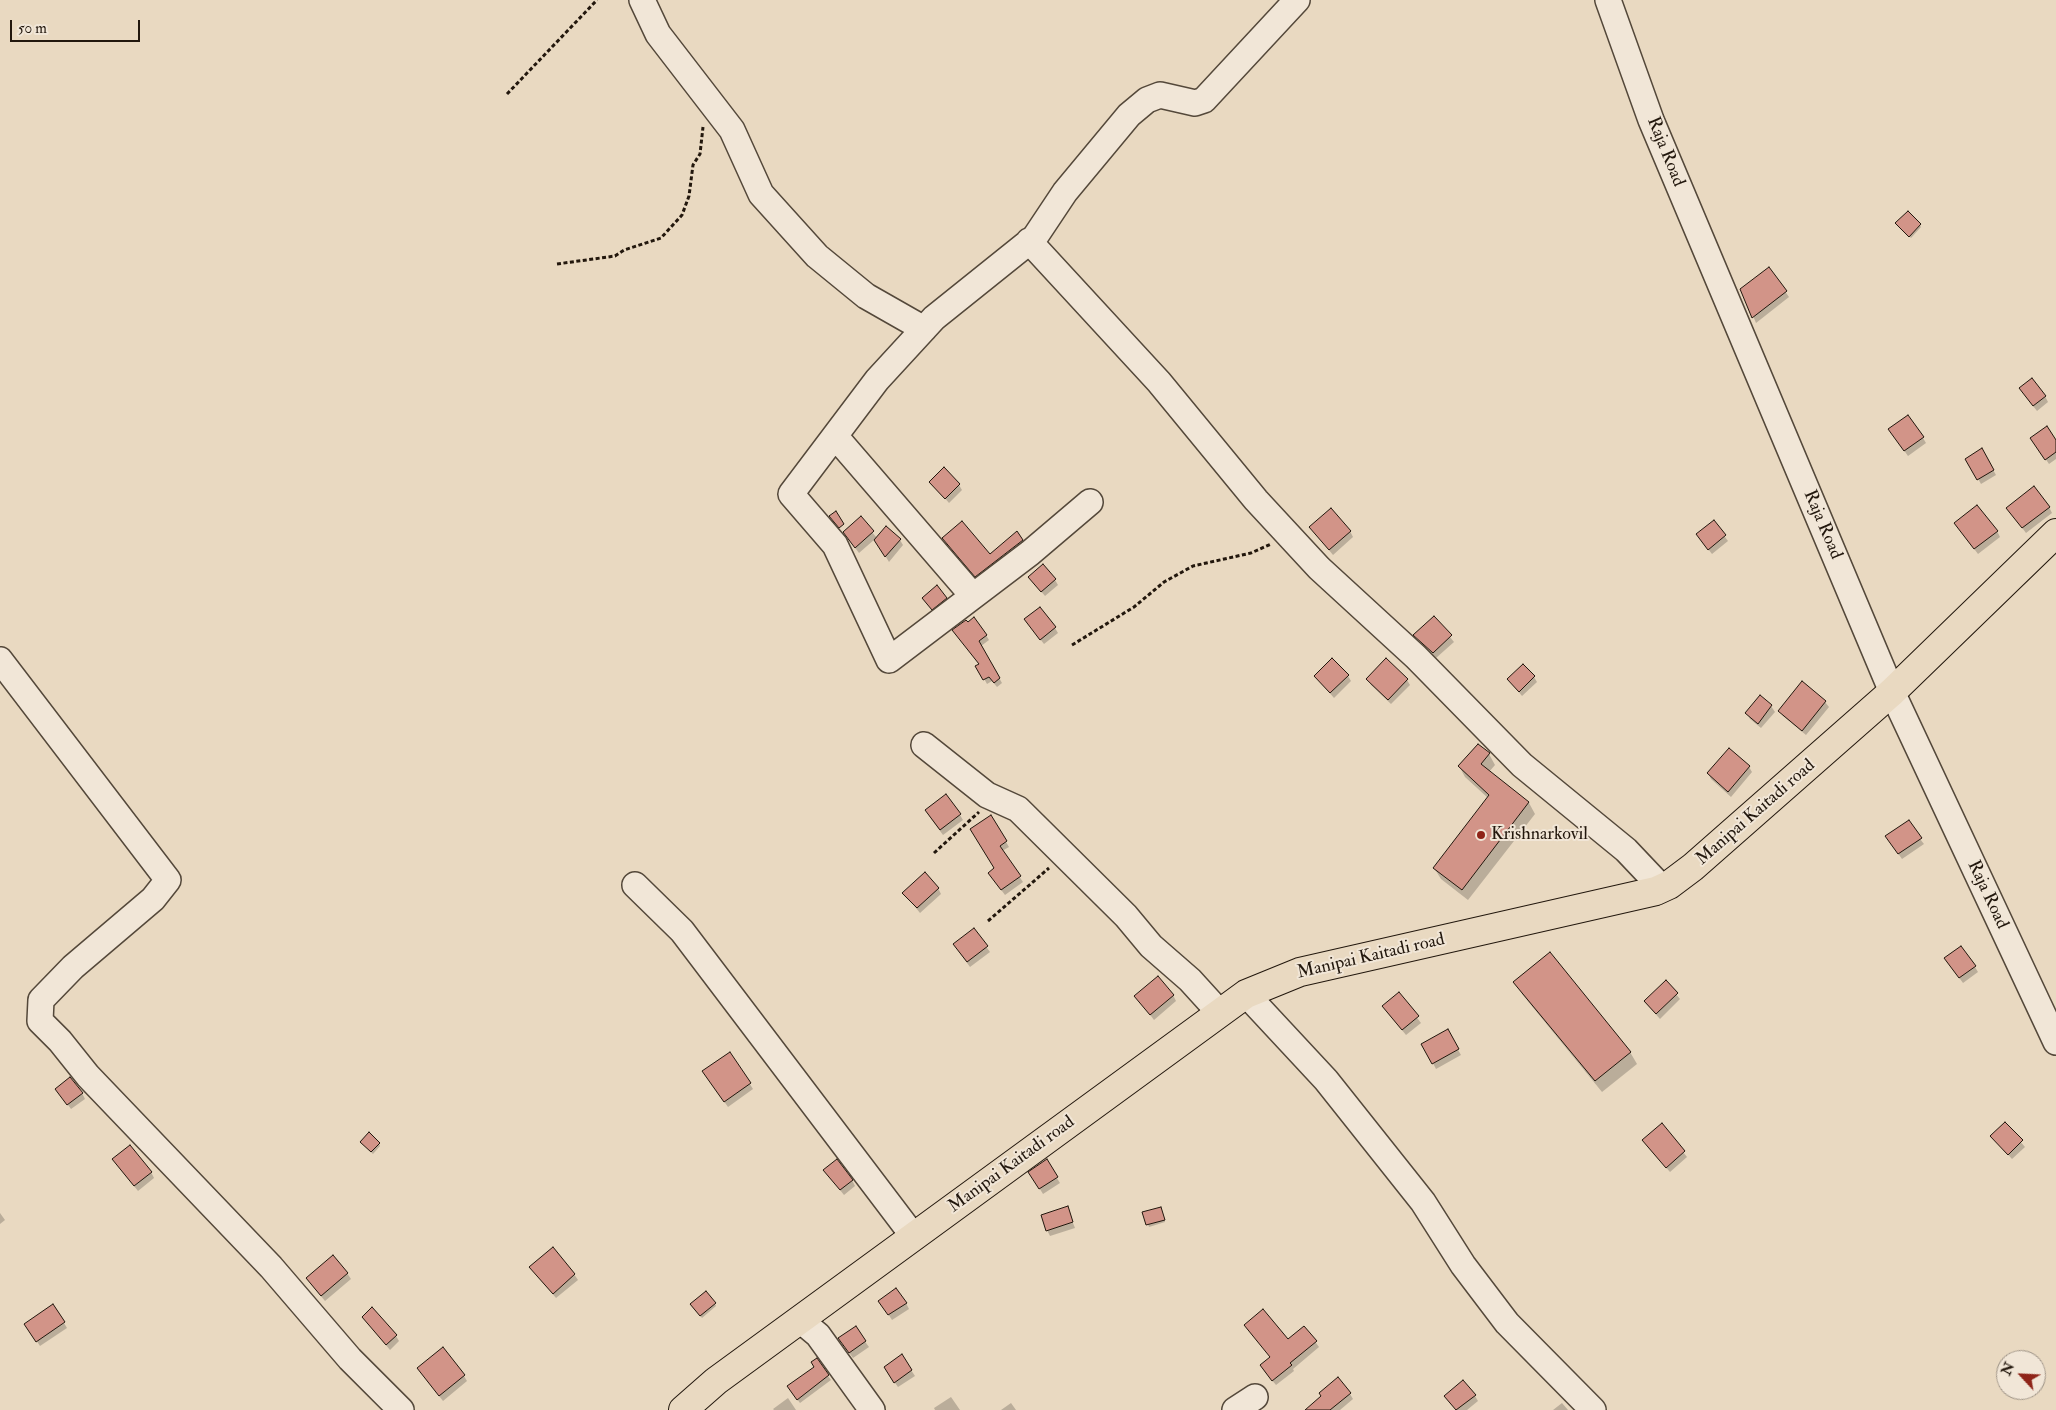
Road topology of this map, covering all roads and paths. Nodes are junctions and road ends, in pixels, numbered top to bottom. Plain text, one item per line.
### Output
1 (596, 0) edge
2 (642, 0) edge
3 (1297, 0) edge
4 (1608, 0) edge
5 (507, 94) dead end
6 (711, 105) junction
7 (1029, 242) junction
8 (557, 264) dead end
9 (924, 329) junction
10 (835, 436) junction
11 (1090, 502) dead end
12 (2056, 533) edge
13 (1296, 543) junction
14 (973, 596) junction
15 (1072, 645) dead end
16 (0, 660) edge
17 (1892, 692) junction
18 (924, 745) dead end
19 (993, 797) junction
20 (934, 853) dead end
21 (1064, 855) junction
22 (635, 885) dead end
23 (1662, 888) junction
24 (988, 921) dead end
25 (1246, 994) junction
26 (1220, 1013) junction
27 (2056, 1042) edge
28 (914, 1237) junction
29 (800, 1320) junction
30 (402, 1410) edge
31 (683, 1410) edge
32 (872, 1410) edge
33 (1593, 1410) edge

1 - 5 path
2 - 6 street
3 - 7 street
4 - 17 street, Raja Road
6 - 8 path
6 - 9 street
7 - 9 street
7 - 13 street
9 - 10 street
10 - 14 street
10 - 14 street
11 - 14 street
12 - 17 main road, Manipai Kaitadi road
13 - 15 path
13 - 23 street
16 - 30 street
17 - 23 main road, Manipai Kaitadi road
17 - 27 street, Raja Road
18 - 19 street
19 - 20 path
19 - 21 street
21 - 24 path
21 - 26 street
22 - 28 street
23 - 25 main road, Manipai Kaitadi road
25 - 26 main road, Manipai Kaitadi road
25 - 33 street
26 - 28 main road, Manipai Kaitadi road
28 - 29 main road, Manipai Kaitadi road
29 - 31 main road, Manipai Kaitadi road
29 - 32 street

